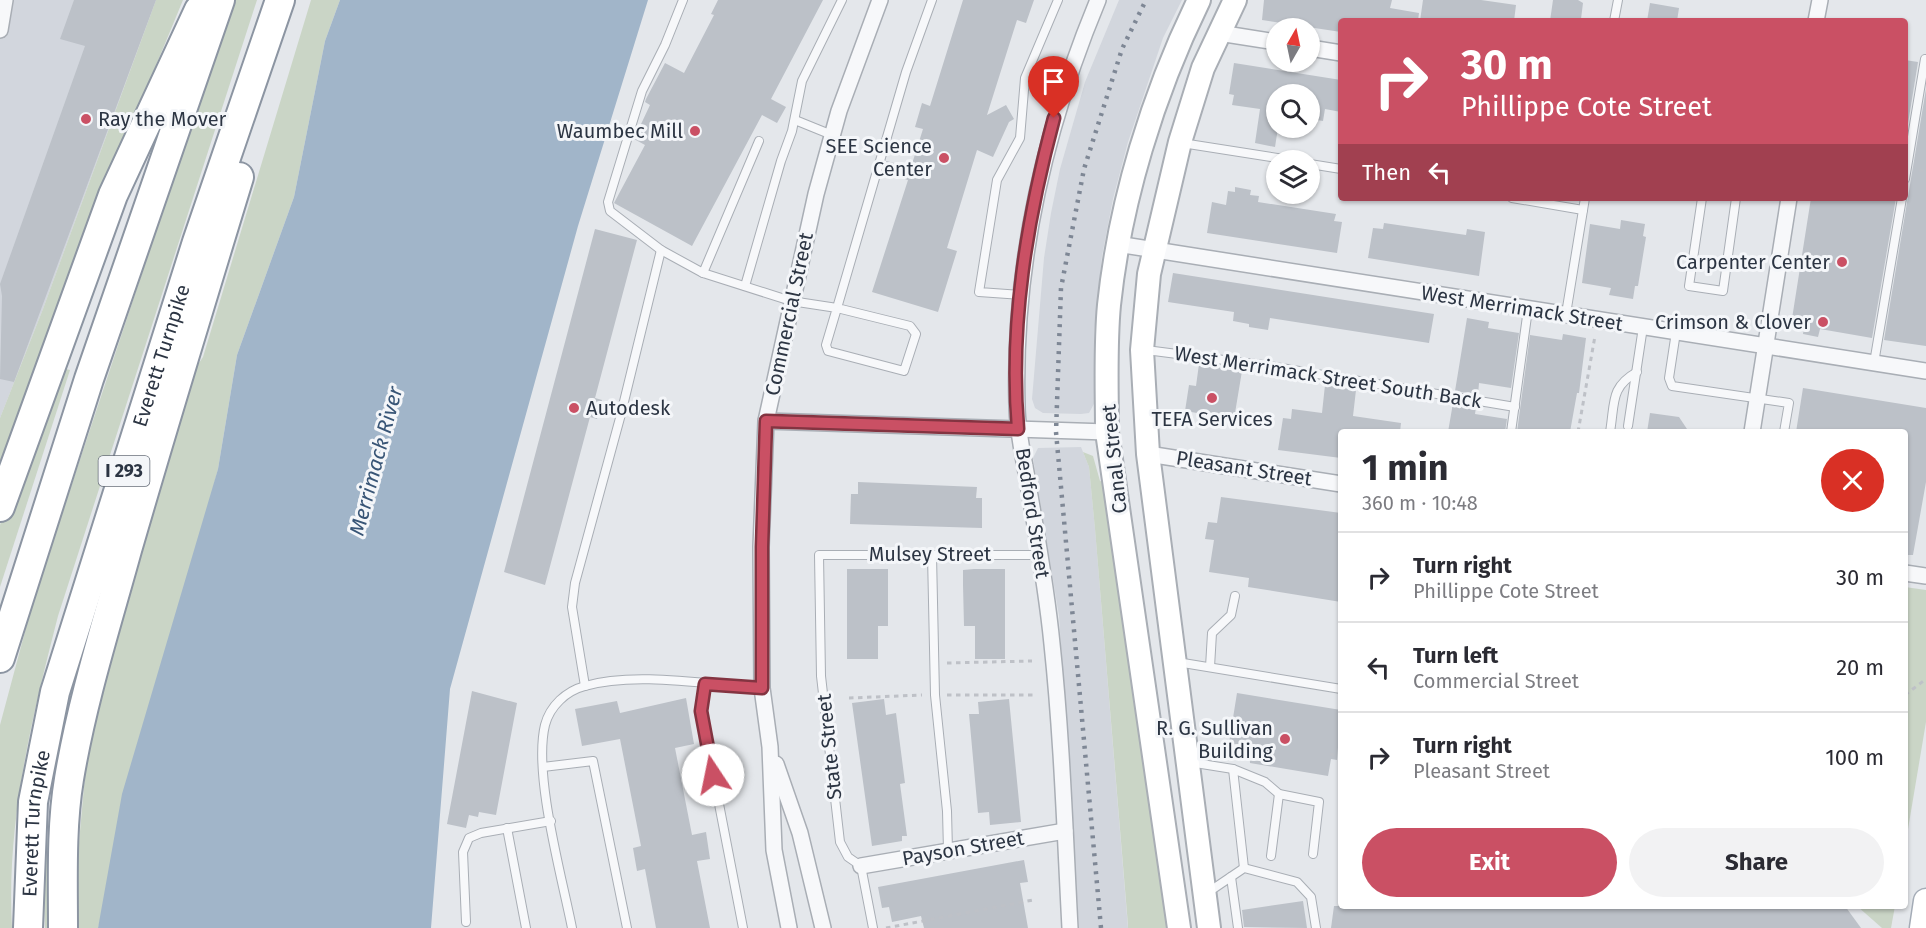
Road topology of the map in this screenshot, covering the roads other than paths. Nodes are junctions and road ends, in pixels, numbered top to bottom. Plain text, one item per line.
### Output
1 (5, 0) edge
2 (204, 0) edge
3 (220, 0) edge
4 (683, 0) edge
5 (842, 0) edge
6 (880, 0) edge
7 (932, 0) edge
8 (1058, 0) edge
9 (1098, 0) edge
10 (1199, 0) edge
11 (1235, 0) edge
12 (1618, 0) edge
13 (1820, 0) edge
14 (276, 13) edge
15 (1615, 18) edge
16 (1817, 18) edge
17 (0, 30) edge
18 (1219, 33) junction
19 (1266, 40) edge
20 (1320, 50) edge
21 (1338, 53) edge
22 (1924, 59) dead end
23 (795, 120) junction
24 (832, 135) junction
25 (759, 141) dead end
26 (1180, 142) junction
27 (1266, 156) edge
28 (1908, 160) edge
29 (1320, 166) edge
30 (1338, 169) edge
31 (1530, 201) edge
32 (1584, 201) edge
33 (1702, 201) edge
34 (1736, 201) edge
35 (1789, 201) edge
36 (1901, 201) edge
37 (1583, 210) junction
38 (1117, 244) junction
39 (661, 250) junction
40 (1155, 250) junction
41 (703, 273) junction
42 (746, 286) junction
43 (1020, 295) junction
44 (791, 301) junction
45 (837, 308) junction
46 (1528, 309) junction
47 (1566, 315) junction
48 (1644, 327) junction
49 (1676, 332) junction
50 (1766, 346) junction
51 (1142, 350) junction
52 (1874, 363) junction
53 (1926, 371) edge
54 (1636, 372) junction
55 (1758, 399) junction
56 (1515, 407) junction
57 (766, 421) junction
58 (1628, 426) dead end
59 (1018, 429) junction
60 (1511, 429) edge
61 (1610, 429) edge
62 (1753, 429) edge
63 (1784, 429) edge
64 (1107, 432) junction
65 (1148, 454) junction
66 (1338, 484) edge
67 (0, 507) edge
68 (819, 555) joint
69 (932, 555) junction
70 (1040, 555) junction
71 (1908, 573) edge
72 (1926, 576) edge
73 (1235, 596) dead end
74 (0, 658) edge
75 (1176, 662) junction
76 (1210, 667) junction
77 (705, 684) junction
78 (585, 686) junction
79 (762, 688) junction
80 (1338, 688) edge
81 (770, 747) junction
82 (1188, 762) junction
83 (543, 767) junction
84 (1233, 769) junction
85 (1279, 794) junction
86 (551, 821) junction
87 (507, 828) junction
88 (1065, 831) junction
89 (948, 851) junction
90 (1313, 854) dead end
91 (1271, 856) dead end
92 (861, 866) junction
93 (1244, 868) junction
94 (1231, 877) junction
95 (1204, 896) junction
96 (1926, 901) edge
97 (466, 922) dead end
98 (28, 928) edge
99 (63, 928) edge
100 (526, 928) edge
101 (572, 928) edge
102 (627, 928) edge
103 (743, 928) edge
104 (789, 928) edge
105 (823, 928) edge
106 (873, 928) edge
107 (1071, 928) edge
108 (1179, 928) edge
109 (1209, 928) edge
110 (1238, 928) edge
111 (1316, 928) edge
112 (1922, 928) edge

1 - 17 street
2 - 67 highway
3 - 74 highway
4 - 39 lane
5 - 23 lane
6 - 24 street, Commercial Street
7 - 45 lane
8 - 43 lane
9 - 43 street, Bedford Street
10 - 38 street, Canal Street
11 - 18 street, Canal Street
12 - 15 lane
13 - 16 street
14 - 98 highway, Everett Turnpike / I 293
14 - 99 highway
18 - 19 street
18 - 26 street, Canal Street
20 - 21 street
22 - 28 lane
23 - 24 lane
23 - 42 lane
24 - 44 street, Commercial Street
25 - 41 lane
26 - 27 lane
26 - 40 street, Canal Street
29 - 30 lane
31 - 37 lane
32 - 37 lane
33 - 34 lane
35 - 50 street
36 - 52 lane
37 - 47 lane
38 - 40 street, West Merrimack Street
38 - 64 street, Canal Street
39 - 41 lane
39 - 78 lane
40 - 46 street, West Merrimack Street
40 - 51 street, Canal Street
41 - 42 lane
42 - 44 lane
43 - 59 street, Bedford Street
44 - 45 lane
44 - 57 street, Commercial Street
45 - 45 lane
46 - 47 street, West Merrimack Street
46 - 56 lane
47 - 48 street, West Merrimack Street
48 - 49 street, West Merrimack Street
48 - 54 lane
49 - 50 street, West Merrimack Street
49 - 55 lane
50 - 52 street, West Merrimack Street
50 - 55 street
51 - 56 lane, West Merrimack Street South Back
51 - 65 street, Canal Street
52 - 53 street, West Merrimack Street
54 - 58 lane
54 - 61 lane
55 - 62 street
55 - 63 lane
56 - 60 lane
57 - 59 street
57 - 79 street, Commercial Street
59 - 64 street
59 - 70 street, Bedford Street
64 - 108 street, Canal Street
65 - 66 street, Pleasant Street
65 - 75 street, Canal Street
68 - 69 lane, Mulsey Street
68 - 92 lane, State Street
69 - 70 lane, Mulsey Street
69 - 89 lane
70 - 88 street, Bedford Street
71 - 72 street
73 - 76 lane
75 - 76 lane
75 - 82 street, Canal Street
76 - 80 lane
77 - 78 lane
77 - 79 lane
77 - 103 lane
78 - 83 lane
79 - 81 street, Commercial Street
81 - 104 street, Commercial Street
81 - 105 street, Commercial Street
82 - 84 lane
82 - 95 street, Canal Street
83 - 86 lane
83 - 102 lane
84 - 85 lane
84 - 93 lane
85 - 90 lane
85 - 91 lane
86 - 87 lane
86 - 101 lane
87 - 97 lane
87 - 100 lane
88 - 89 street, Payson Street
88 - 107 street, Bedford Street
89 - 92 street, Payson Street
92 - 106 lane
93 - 94 lane
93 - 111 lane
94 - 95 lane
94 - 110 lane
95 - 109 street, Canal Street
96 - 112 main road

